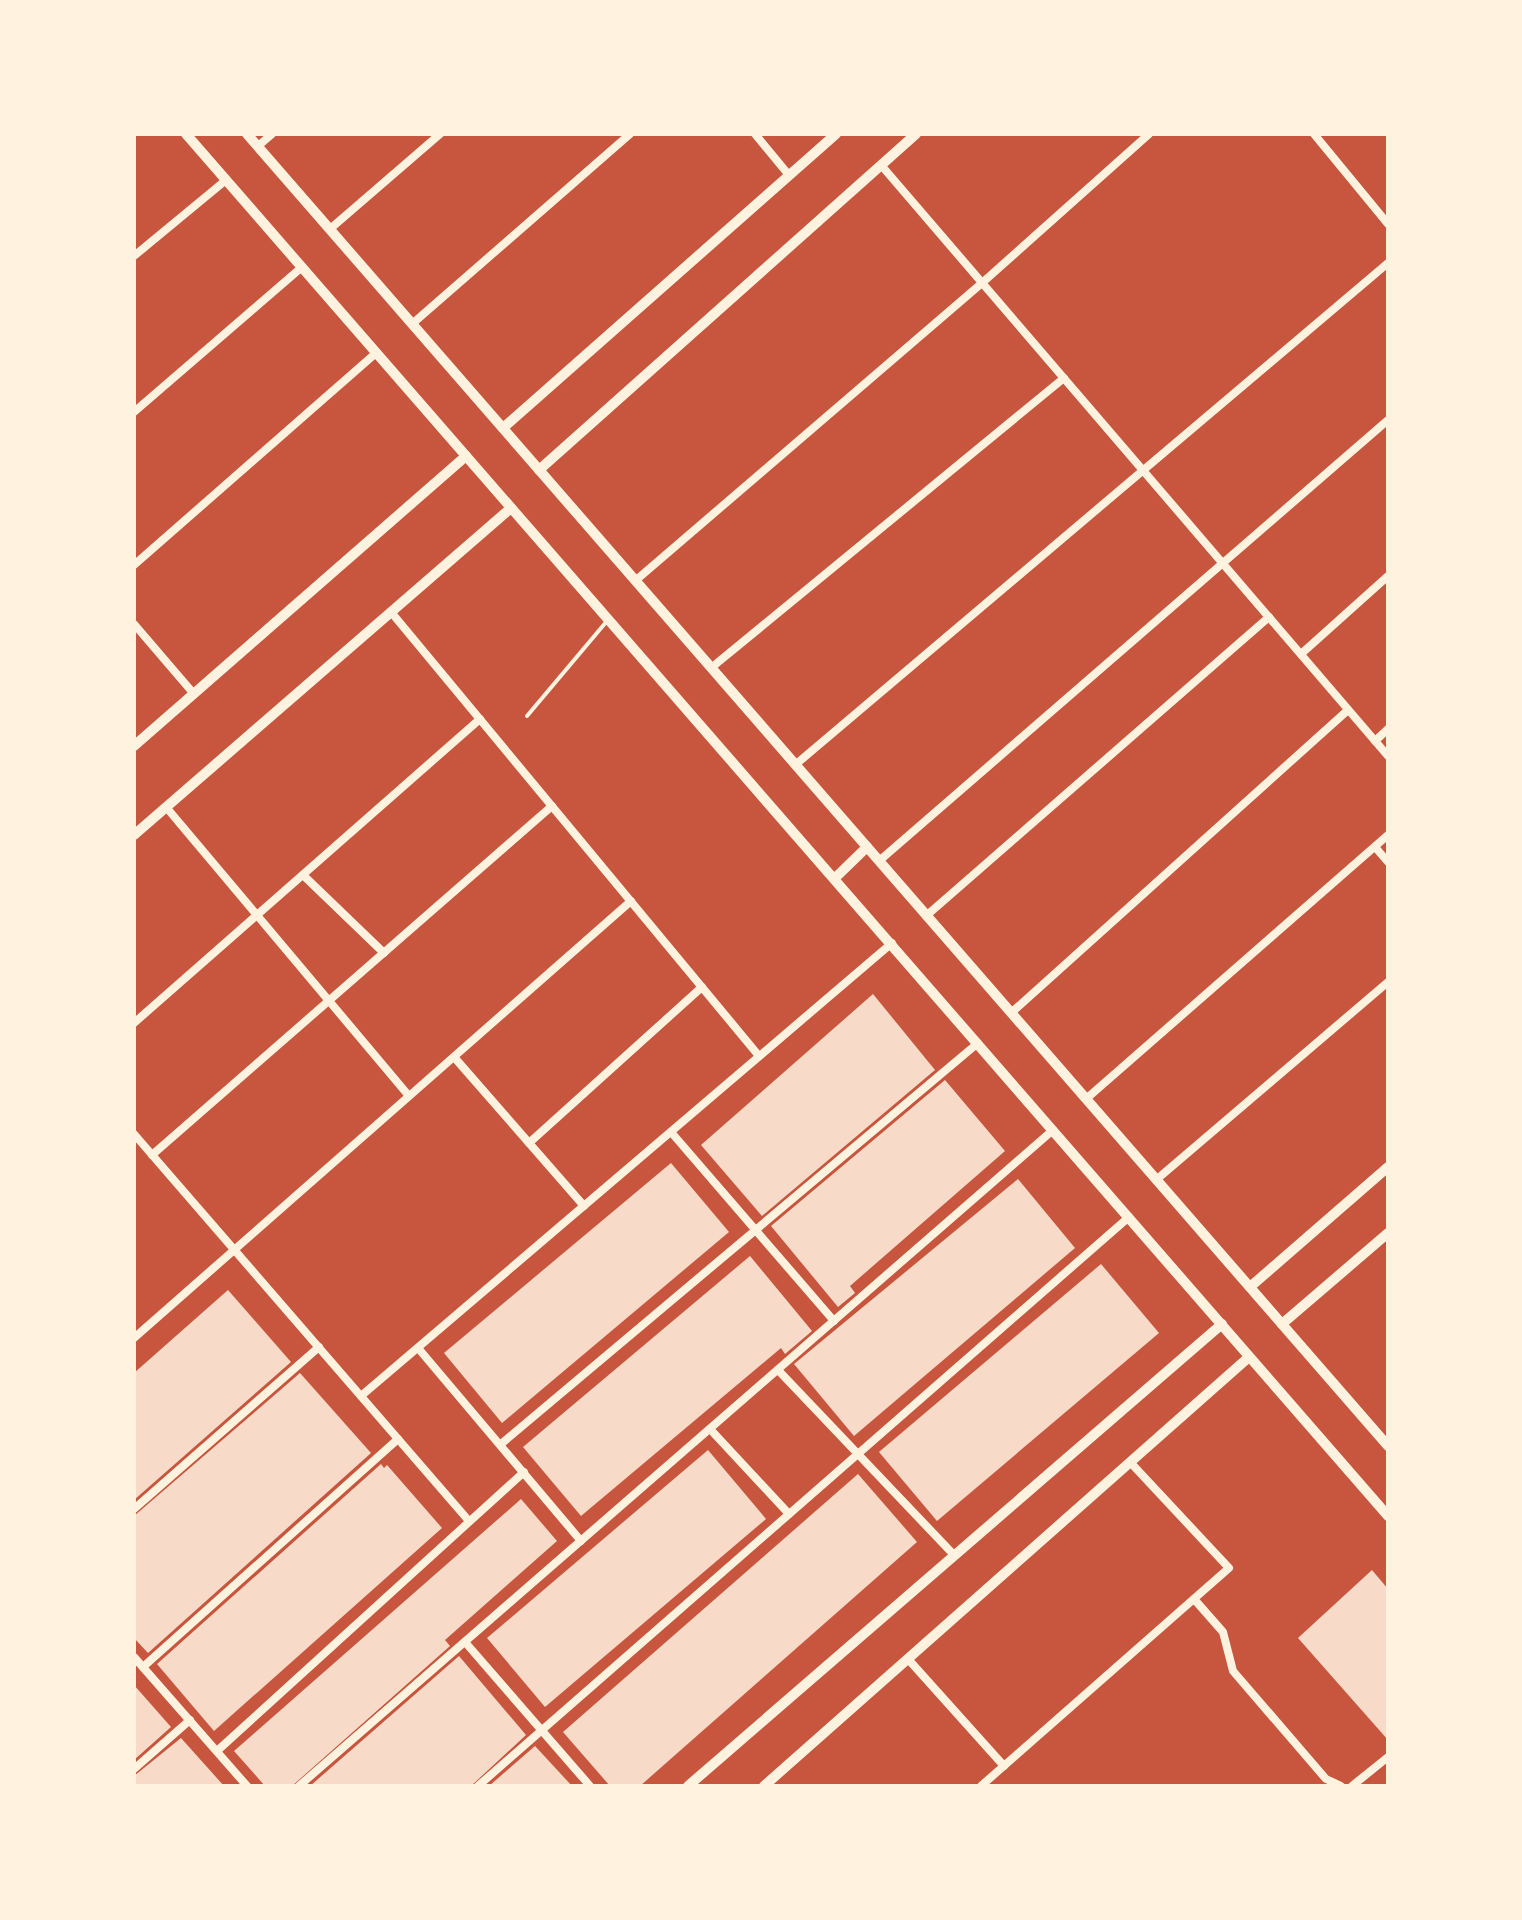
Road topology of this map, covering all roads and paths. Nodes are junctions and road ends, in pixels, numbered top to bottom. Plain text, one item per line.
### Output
1 (186, 134) edge
2 (247, 134) edge
3 (272, 134) edge
4 (440, 134) edge
5 (630, 134) edge
6 (755, 134) edge
7 (836, 134) edge
8 (916, 134) edge
9 (1149, 134) edge
10 (1317, 135) edge
11 (258, 146) junction
12 (881, 165) junction
13 (788, 174) junction
14 (226, 180) junction
15 (1388, 224) edge
16 (330, 229) junction
17 (134, 256) edge
18 (1388, 263) edge
19 (302, 267) junction
20 (982, 283) junction
21 (412, 324) junction
22 (376, 353) junction
23 (1064, 378) junction
24 (134, 412) edge
25 (1388, 420) edge
26 (503, 428) junction
27 (466, 456) junction
28 (1142, 468) junction
29 (539, 470) junction
30 (511, 508) junction
31 (1223, 563) junction
32 (134, 565) edge
33 (1388, 576) edge
34 (635, 581) junction
35 (391, 612) junction
36 (1269, 617) junction
37 (608, 619) junction
38 (134, 624) edge
39 (1301, 654) junction
40 (711, 668) junction
41 (194, 694) junction
42 (1348, 710) junction
43 (527, 716) dead end
44 (480, 719) junction
45 (1388, 729) edge
46 (1375, 741) junction
47 (134, 746) edge
48 (1388, 756) edge
49 (795, 765) junction
50 (552, 806) junction
51 (166, 807) junction
52 (134, 835) edge
53 (1388, 835) edge
54 (867, 847) junction
55 (1375, 847) junction
56 (879, 861) junction
57 (1388, 862) edge
58 (303, 875) junction
59 (835, 878) junction
60 (631, 901) junction
61 (257, 915) junction
62 (926, 916) junction
63 (892, 943) junction
64 (384, 953) junction
65 (1388, 982) edge
66 (702, 987) junction
67 (329, 1001) junction
68 (1011, 1013) junction
69 (134, 1023) edge
70 (978, 1043) junction
71 (759, 1056) junction
72 (454, 1057) junction
73 (409, 1096) junction
74 (1086, 1099) junction
75 (1053, 1130) junction
76 (671, 1132) junction
77 (134, 1134) edge
78 (529, 1143) junction
79 (152, 1155) junction
80 (1388, 1167) edge
81 (1156, 1180) junction
82 (584, 1206) junction
83 (1129, 1217) junction
84 (755, 1230) junction
85 (1388, 1233) edge
86 (234, 1249) junction
87 (1250, 1287) junction
88 (834, 1321) junction
89 (1222, 1324) junction
90 (1282, 1324) junction
91 (134, 1338) edge
92 (319, 1347) junction
93 (418, 1348) junction
94 (1249, 1357) junction
95 (778, 1370) junction
96 (361, 1396) junction
97 (710, 1429) junction
98 (398, 1439) junction
99 (1386, 1439) edge
100 (501, 1444) junction
101 (858, 1454) junction
102 (1130, 1462) junction
103 (524, 1472) junction
104 (134, 1509) edge
105 (789, 1514) junction
106 (1388, 1516) edge
107 (469, 1521) junction
108 (581, 1541) junction
109 (954, 1555) junction
110 (1194, 1599) junction
111 (465, 1642) junction
112 (134, 1657) edge
113 (908, 1659) junction
114 (143, 1667) junction
115 (190, 1720) junction
116 (542, 1730) junction
117 (217, 1751) junction
118 (1388, 1757) edge
119 (1004, 1766) junction
120 (134, 1769) edge
121 (247, 1786) edge
122 (299, 1786) edge
123 (478, 1786) edge
124 (590, 1786) edge
125 (688, 1786) edge
126 (764, 1786) edge
127 (981, 1786) edge
128 (1341, 1786) edge
129 (1352, 1786) edge

1 - 14 street
2 - 11 street
3 - 11 street
4 - 16 street
5 - 21 street
6 - 13 street
7 - 13 street
8 - 12 street
9 - 20 street
10 - 15 street
11 - 16 street
12 - 20 street
12 - 29 street
13 - 26 street
14 - 17 street
14 - 19 street
16 - 21 street
18 - 28 street
19 - 22 street
19 - 24 street
20 - 23 street
20 - 34 street
21 - 26 street
22 - 27 street
22 - 32 street
23 - 28 street
23 - 40 street
25 - 31 street
26 - 29 street
27 - 30 street
27 - 41 street
28 - 31 street
28 - 49 street
29 - 34 street
30 - 35 street
30 - 37 street
31 - 36 street
31 - 56 street
33 - 39 street
34 - 40 street
35 - 44 street
35 - 51 street
36 - 39 street
36 - 62 street
37 - 43 lane
37 - 59 street
38 - 41 street
39 - 42 street
40 - 49 street
41 - 47 street
42 - 46 street
42 - 68 street
44 - 50 street
44 - 58 street
45 - 46 street
46 - 48 street
49 - 54 street
50 - 60 street
50 - 64 street
51 - 52 street
51 - 61 street
53 - 55 street
54 - 56 street
54 - 59 street
55 - 57 street
55 - 74 street
56 - 62 street
58 - 61 street
58 - 64 street
59 - 63 street
60 - 66 street
60 - 72 street
61 - 67 street
61 - 69 street
62 - 68 street
63 - 70 street
63 - 71 street
64 - 67 street
65 - 81 street
66 - 71 street
66 - 78 street
67 - 73 street
67 - 79 street
68 - 74 street
70 - 75 street
70 - 84 street
71 - 76 street
72 - 73 street
72 - 78 street
73 - 86 street
74 - 81 street
75 - 83 street
75 - 88 street
76 - 82 street
76 - 84 street
77 - 79 street
78 - 82 street
79 - 86 street
80 - 87 street
81 - 87 street
82 - 93 street
83 - 89 street
83 - 101 street
84 - 88 street
84 - 100 street
85 - 90 street
86 - 91 street
86 - 92 street
87 - 90 street
88 - 95 street
89 - 94 street
89 - 109 street
90 - 99 street
92 - 96 street
92 - 104 street
93 - 96 street
93 - 100 street
94 - 102 street
94 - 106 street
95 - 97 street
95 - 101 street
96 - 98 street
97 - 105 street
97 - 108 street
98 - 107 street
98 - 114 street
100 - 103 street
101 - 105 street
101 - 109 street
102 - 110 street
102 - 113 street
103 - 107 street
103 - 108 street
105 - 116 street
107 - 117 street
108 - 111 street
109 - 125 street
110 - 119 street
110 - 128 street
111 - 116 street
111 - 122 street
112 - 114 street
113 - 119 street
113 - 126 street
114 - 115 street
115 - 117 street
115 - 120 street
116 - 123 street
116 - 124 street
117 - 121 street
118 - 129 street
119 - 127 street

